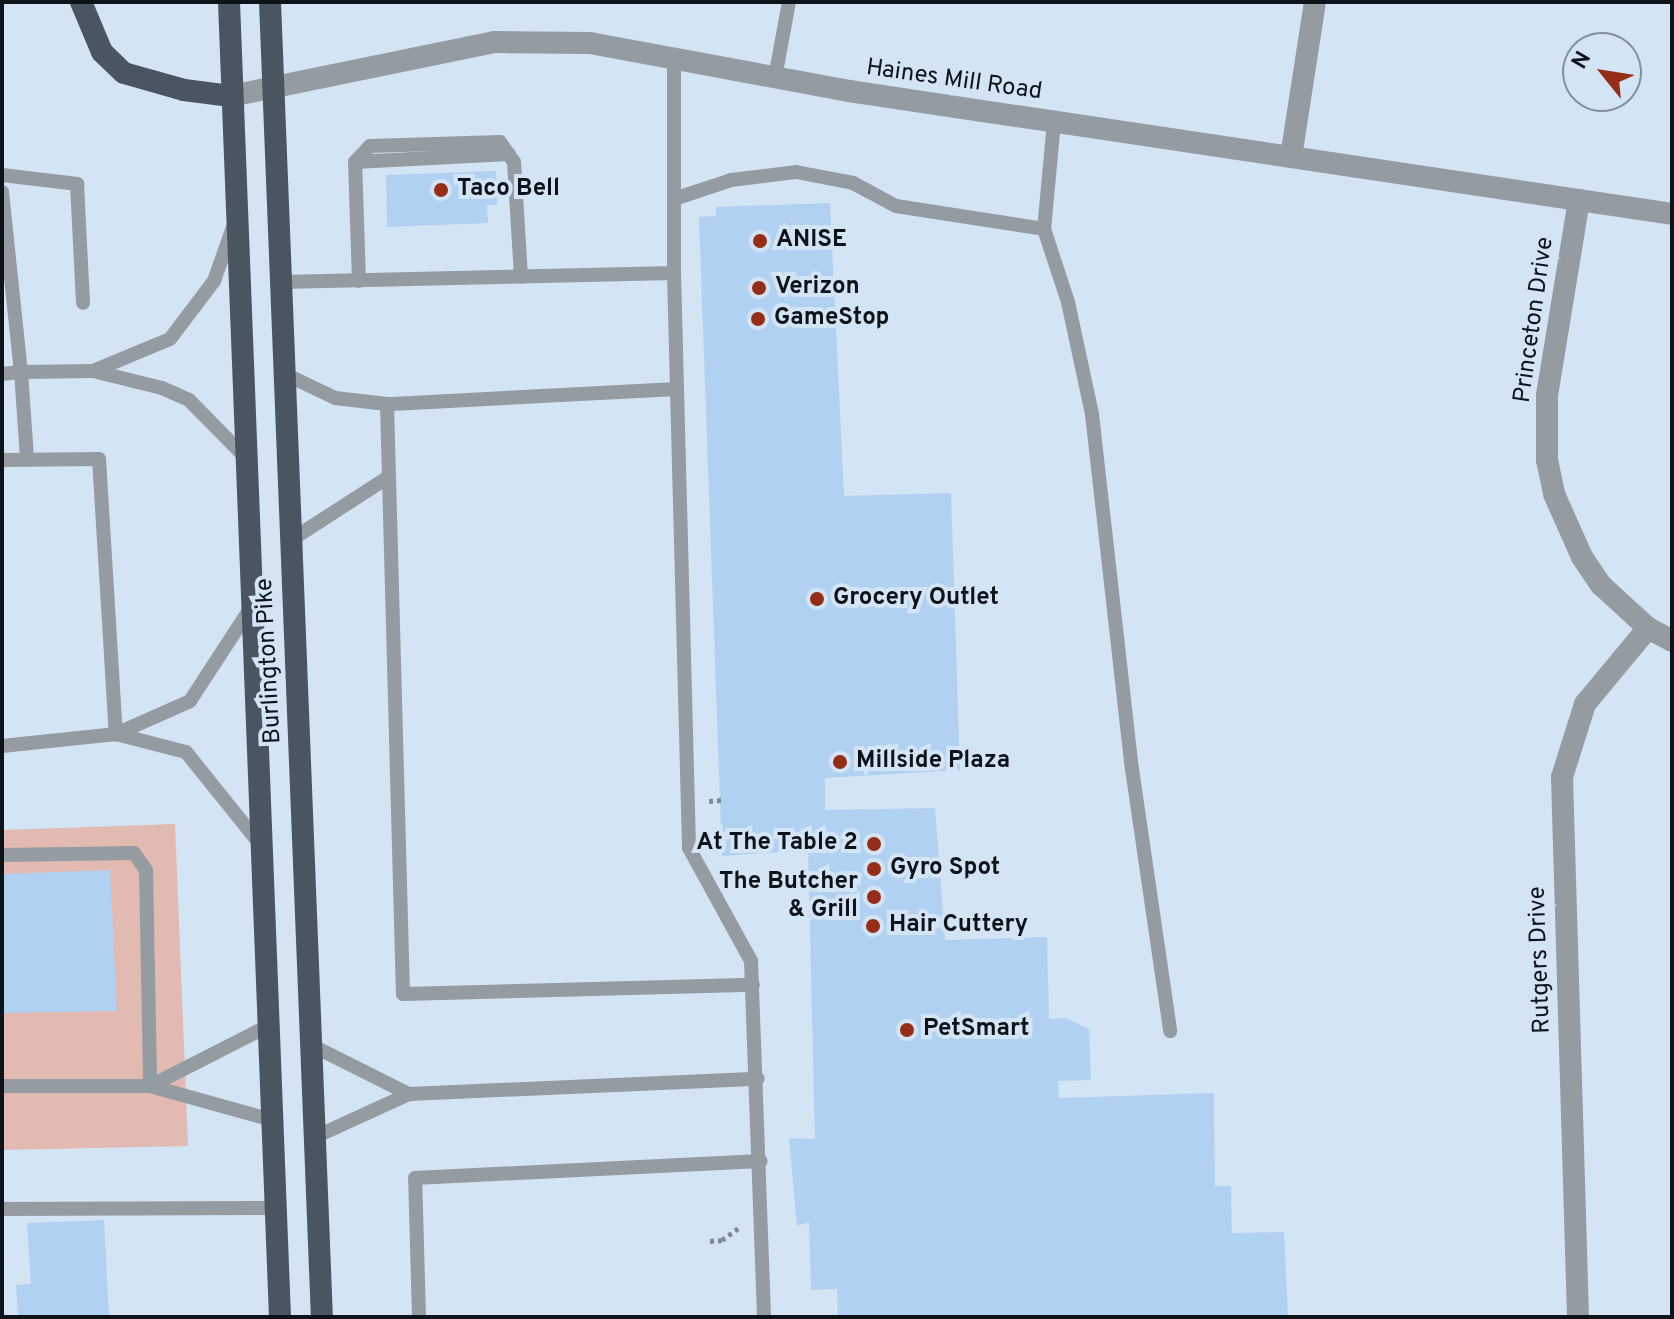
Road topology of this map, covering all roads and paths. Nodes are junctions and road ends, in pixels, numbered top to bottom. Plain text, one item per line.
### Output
1 (81, 2) edge
2 (229, 2) edge
3 (270, 2) edge
4 (789, 2) edge
5 (1315, 2) edge
6 (674, 58) junction
7 (775, 78) junction
8 (274, 84) junction
9 (231, 96) junction
10 (1054, 122) junction
11 (1291, 157) junction
12 (2, 175) edge
13 (2, 192) edge
14 (674, 199) junction
15 (1579, 200) junction
16 (1672, 214) edge
17 (237, 215) junction
18 (1044, 229) junction
19 (674, 273) junction
20 (521, 277) junction
21 (359, 281) junction
22 (281, 282) junction
23 (83, 303) dead end
24 (93, 371) junction
25 (21, 372) junction
26 (2, 374) edge
27 (285, 374) junction
28 (677, 389) junction
29 (387, 404) junction
30 (27, 458) junction
31 (247, 459) junction
32 (2, 460) edge
33 (387, 478) junction
34 (291, 540) junction
35 (252, 605) junction
36 (1648, 628) junction
37 (1672, 641) edge
38 (116, 734) junction
39 (2, 746) edge
40 (260, 844) junction
41 (2, 855) edge
42 (753, 985) junction
43 (268, 1026) junction
44 (1170, 1031) dead end
45 (311, 1045) junction
46 (758, 1079) junction
47 (2, 1086) edge
48 (150, 1086) junction
49 (409, 1094) junction
50 (272, 1120) junction
51 (315, 1137) junction
52 (761, 1161) junction
53 (276, 1208) junction
54 (2, 1209) edge
55 (280, 1317) edge
56 (322, 1317) edge
57 (419, 1317) edge
58 (764, 1317) edge
59 (1578, 1317) edge

1 - 9 highway
2 - 9 highway, Burlington Pike
3 - 8 highway, Burlington Pike
4 - 7 lane
5 - 11 street
6 - 7 street, Haines Mill Road
6 - 8 street, Haines Mill Road
6 - 14 lane
7 - 10 street, Haines Mill Road
8 - 9 street, Haines Mill Road
8 - 22 highway, Burlington Pike
9 - 17 highway, Burlington Pike
10 - 11 street, Haines Mill Road
10 - 18 lane
11 - 15 street, Haines Mill Road
12 - 23 lane
13 - 25 lane
14 - 18 lane
14 - 19 lane
15 - 16 street, Haines Mill Road
15 - 36 street, Princeton Drive
17 - 24 lane
17 - 31 highway, Burlington Pike
18 - 44 lane
19 - 20 lane
19 - 28 lane
20 - 21 lane
20 - 21 lane
21 - 22 lane
22 - 27 highway, Burlington Pike
24 - 25 lane
24 - 31 lane
25 - 26 lane
25 - 30 lane
27 - 29 lane
27 - 34 highway, Burlington Pike
28 - 29 lane
28 - 42 lane
29 - 33 lane
30 - 32 lane
30 - 38 lane
31 - 35 highway, Burlington Pike
33 - 34 lane
33 - 42 lane
34 - 45 highway, Burlington Pike
35 - 38 lane
35 - 40 highway, Burlington Pike
36 - 37 street, Princeton Drive
36 - 59 street, Rutgers Drive
38 - 39 lane
38 - 40 lane
40 - 43 highway, Burlington Pike
41 - 48 lane
42 - 46 lane
43 - 48 lane
43 - 50 highway, Burlington Pike
45 - 49 lane
45 - 51 highway, Burlington Pike
46 - 49 lane
46 - 52 lane
47 - 48 lane
48 - 50 lane
49 - 51 lane
50 - 53 highway, Burlington Pike
51 - 56 highway, Burlington Pike
52 - 57 lane
52 - 58 lane
53 - 54 lane
53 - 55 highway, Burlington Pike

